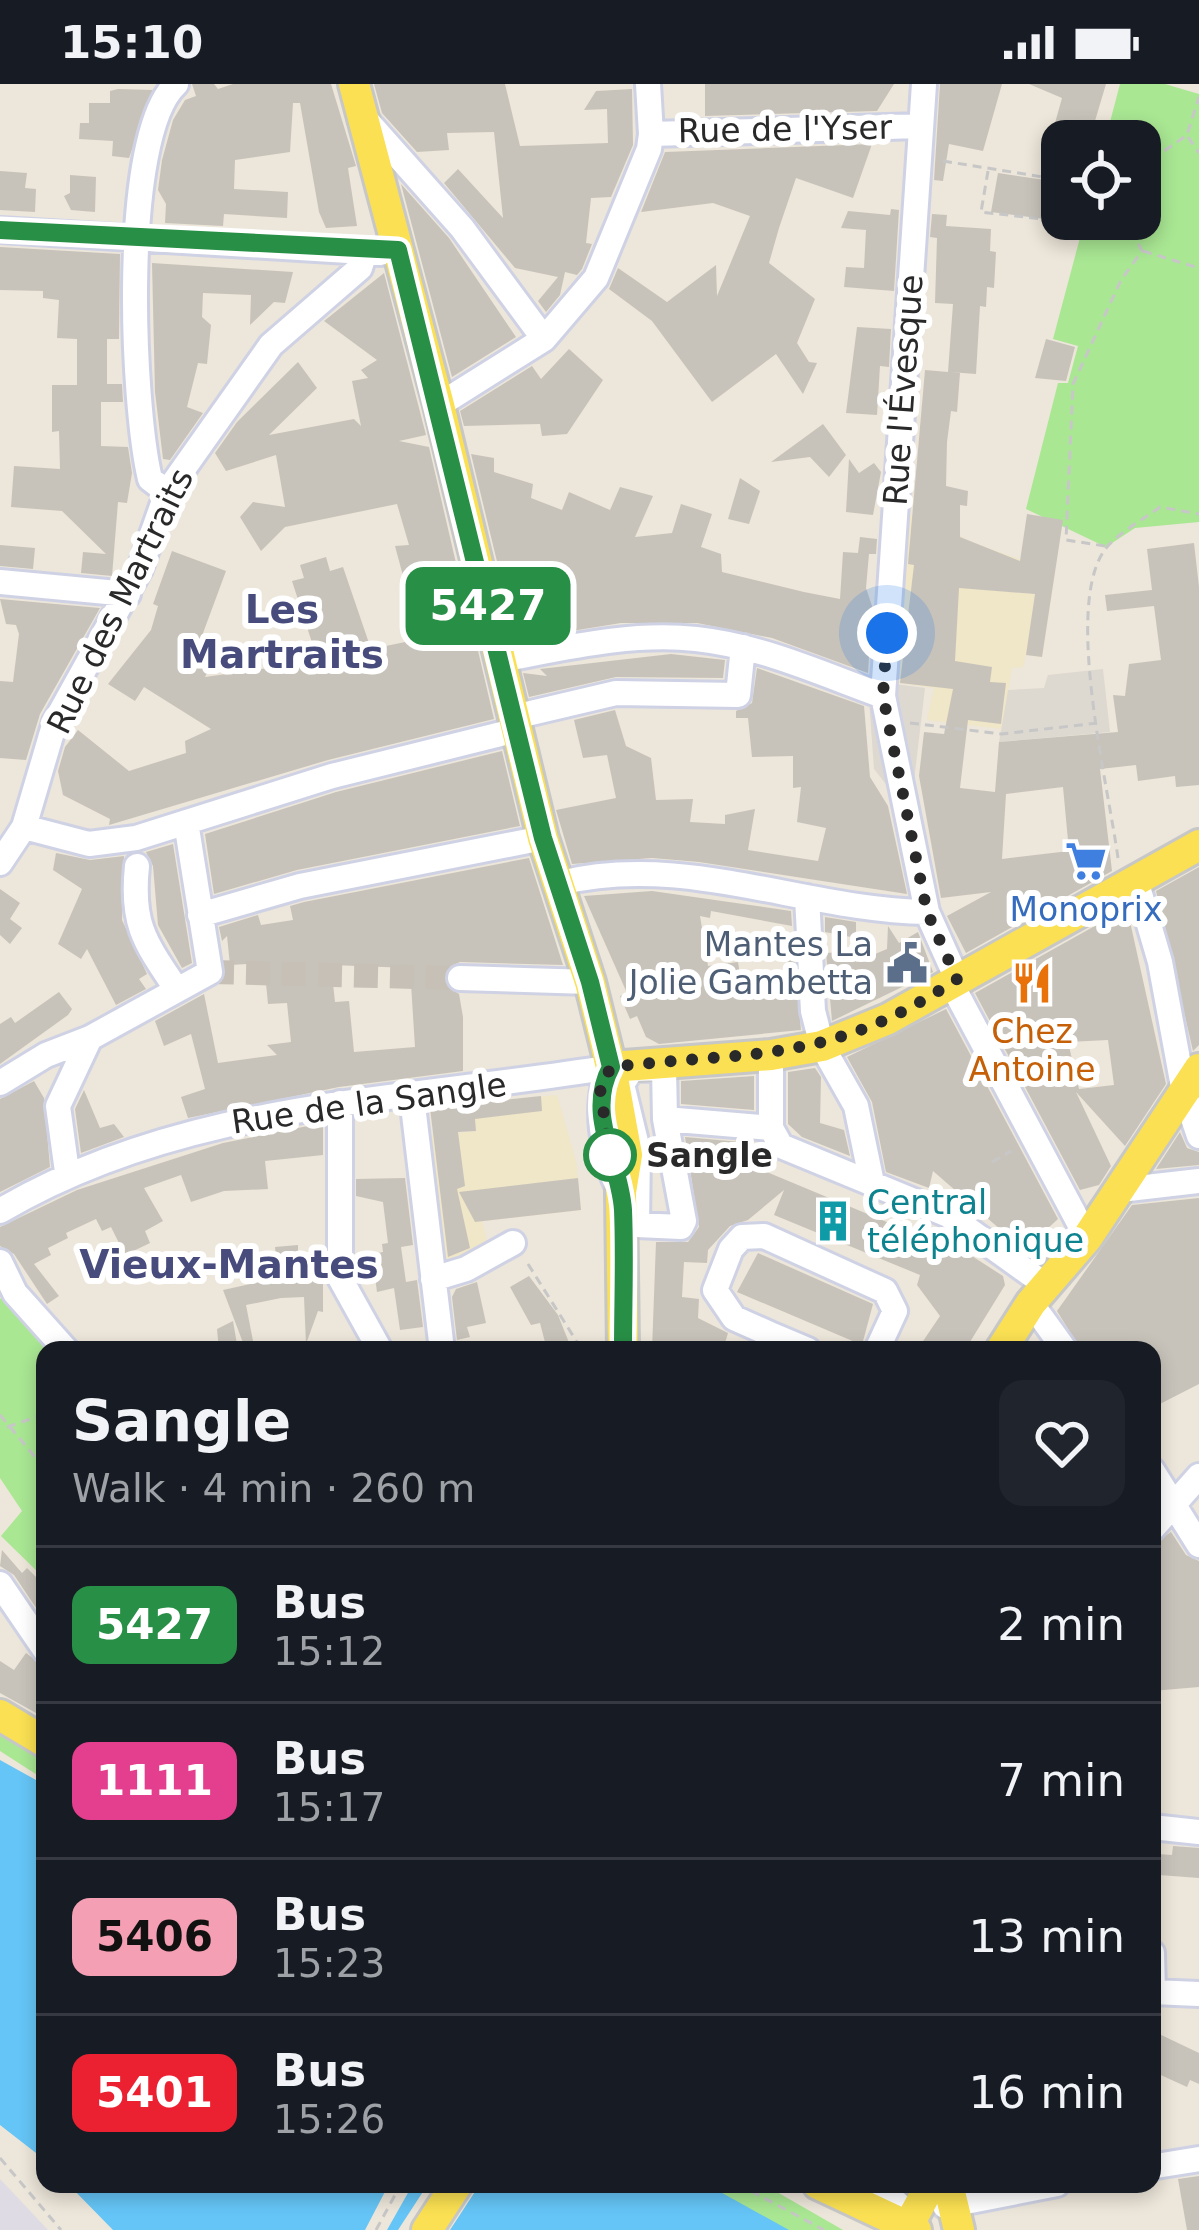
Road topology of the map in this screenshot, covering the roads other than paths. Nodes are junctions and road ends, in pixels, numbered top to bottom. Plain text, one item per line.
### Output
1 (176, 84) edge
2 (354, 84) edge
3 (648, 84) edge
4 (924, 84) edge
5 (367, 121) junction
6 (920, 126) junction
7 (651, 134) junction
8 (0, 230) edge
9 (138, 237) junction
10 (398, 250) junction
11 (365, 252) junction
12 (544, 339) junction
13 (439, 405) junction
14 (167, 492) junction
15 (0, 582) edge
16 (128, 595) junction
17 (743, 647) junction
18 (501, 660) junction
19 (886, 708) junction
20 (516, 724) junction
21 (186, 822) junction
22 (23, 827) junction
23 (543, 838) junction
24 (1199, 845) edge
25 (0, 863) edge
26 (137, 866) dead end
27 (560, 883) junction
28 (1129, 884) junction
29 (807, 897) junction
30 (927, 912) junction
31 (200, 915) junction
32 (460, 978) tunnel mouth
33 (954, 981) junction
34 (590, 982) junction
35 (175, 987) junction
36 (90, 1038) junction
37 (823, 1046) junction
38 (771, 1055) junction
39 (611, 1067) junction
40 (1191, 1081) edge
41 (0, 1083) edge
42 (412, 1097) junction
43 (340, 1103) junction
44 (665, 1119) junction
45 (771, 1128) junction
46 (1199, 1136) edge
47 (67, 1172) junction
48 (1199, 1181) edge
49 (872, 1183) junction
50 (1120, 1190) junction
51 (0, 1211) edge
52 (1087, 1238) junction
53 (513, 1243) road end
54 (0, 1262) edge
55 (433, 1279) junction
56 (1039, 1294) junction
57 (58, 1341) edge
58 (375, 1341) edge
59 (441, 1341) edge
60 (623, 1341) edge
61 (765, 1341) edge
62 (881, 1341) edge
63 (1007, 1341) edge
64 (1061, 1341) edge
65 (1199, 1476) edge
66 (1161, 1482) edge
67 (1178, 1505) junction
68 (1161, 1521) edge
69 (1199, 1545) edge
70 (0, 1584) edge
71 (36, 1637) edge
72 (0, 1715) edge
73 (36, 1737) edge
74 (1161, 1828) edge
75 (1199, 1832) edge
76 (1161, 1992) edge
77 (1199, 1994) edge
78 (1199, 2158) edge
79 (1161, 2165) edge
80 (451, 2193) edge
81 (837, 2193) edge
82 (855, 2193) edge
83 (883, 2193) edge
84 (1017, 2193) edge
85 (933, 2212) edge
86 (427, 2230) edge

1 - 9 street
2 - 5 main road
3 - 7 street
4 - 6 street, Rue l'Évesque
5 - 10 main road
5 - 12 street
6 - 7 street, Rue de l'Yser
6 - 19 street, Rue l'Évesque
7 - 12 street, Rue de l'Yser
8 - 9 street
9 - 11 street
9 - 14 street
10 - 11 street
10 - 13 main road
11 - 14 street, Rue des Martraits
12 - 13 street, Rue de l'Yser
13 - 18 main road
14 - 16 street, Rue des Martraits
15 - 16 street
16 - 22 street, Rue des Martraits
17 - 18 street
17 - 19 street
17 - 20 street
18 - 20 main road
19 - 30 street, Rue l'Évesque
20 - 21 street
20 - 23 main road
21 - 22 street
21 - 31 street
22 - 25 street, Rue des Martraits
23 - 27 main road
23 - 31 street
24 - 28 main road
26 - 35 street
27 - 29 street
27 - 34 main road
28 - 33 main road
28 - 40 street
29 - 30 street
29 - 37 street
30 - 33 street, Rue l'Évesque
31 - 35 street
32 - 34 street
33 - 37 main road
33 - 52 street, Rue l'Évesque
34 - 39 main road
35 - 36 street
36 - 41 street
36 - 47 street
37 - 38 main road
37 - 49 street
38 - 39 main road
38 - 45 street
39 - 42 street, Rue de la Sangle
39 - 60 main road
40 - 46 street
40 - 50 main road
42 - 43 street, Rue de la Sangle
42 - 55 street
43 - 47 street, Rue de la Sangle
43 - 58 street
44 - 44 street
44 - 45 street
45 - 49 street
47 - 51 street, Rue de la Sangle
48 - 50 street
49 - 56 street
50 - 52 main road
52 - 56 main road
53 - 55 street
54 - 57 street
55 - 59 street
56 - 63 main road
56 - 64 street
61 - 62 street
65 - 67 street
66 - 67 street
67 - 68 street
67 - 69 street
70 - 71 street
72 - 73 main road
74 - 75 street
76 - 77 street
78 - 79 street
80 - 86 main road
81 - 85 main road
82 - 85 main road
83 - 85 street
84 - 85 street

